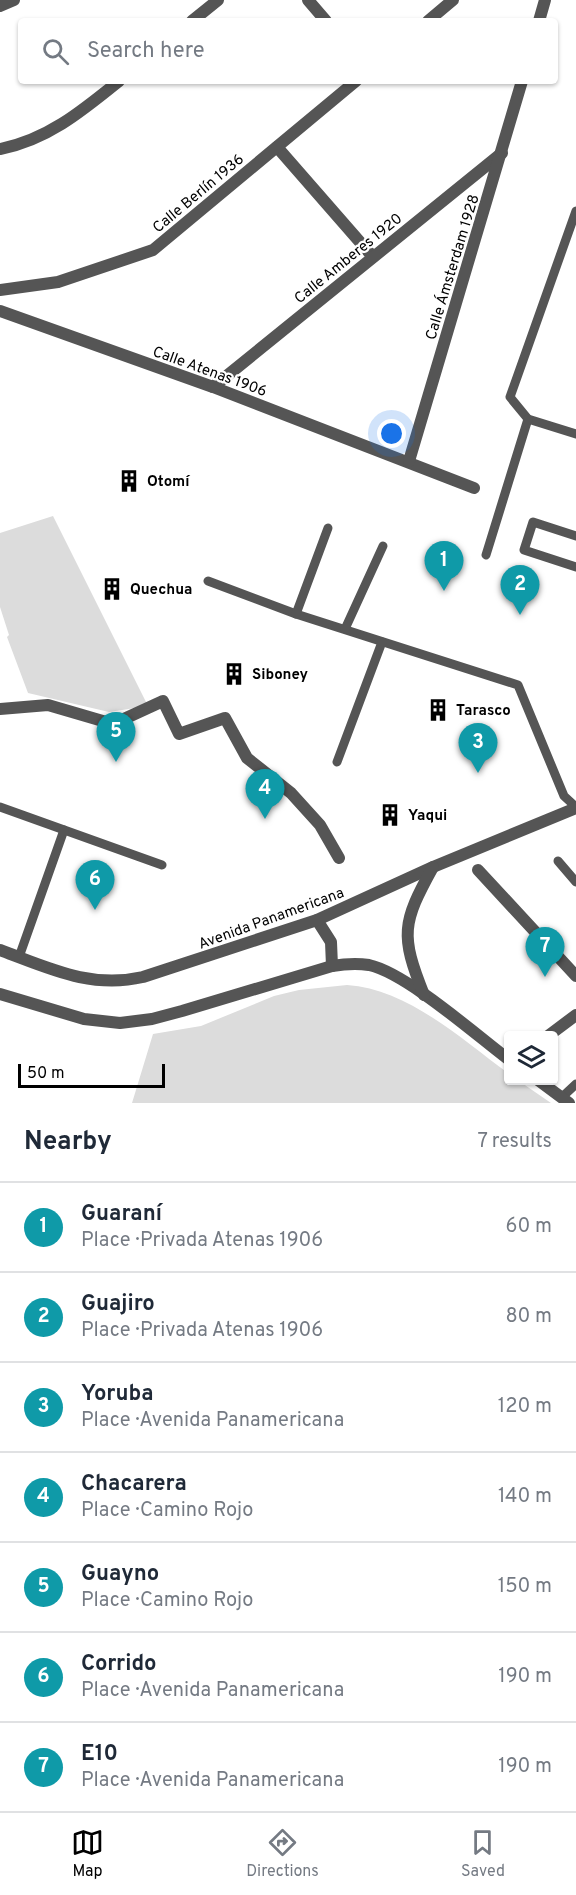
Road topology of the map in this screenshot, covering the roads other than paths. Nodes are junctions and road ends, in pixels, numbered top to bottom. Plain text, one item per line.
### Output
1 (14, 0) edge
2 (218, 0) edge
3 (308, 0) edge
4 (453, 0) edge
5 (545, 0) edge
6 (0, 6) edge
7 (196, 18) edge
8 (323, 18) edge
9 (432, 18) edge
10 (540, 18) edge
11 (115, 84) edge
12 (352, 84) edge
13 (521, 84) edge
14 (277, 147) junction
15 (0, 149) edge
16 (502, 153) junction
17 (576, 211) edge
18 (373, 257) junction
19 (0, 290) edge
20 (0, 311) edge
21 (213, 387) junction
22 (528, 419) junction
23 (576, 434) edge
24 (409, 461) junction
25 (474, 488) dead end
26 (328, 528) dead end
27 (576, 536) edge
28 (383, 546) dead end
29 (486, 555) dead end
30 (576, 567) edge
31 (208, 581) dead end
32 (296, 614) junction
33 (345, 629) junction
34 (382, 642) junction
35 (0, 709) edge
36 (337, 762) dead end
37 (0, 807) edge
38 (576, 807) edge
39 (64, 830) junction
40 (339, 858) dead end
41 (558, 861) dead end
42 (162, 865) dead end
43 (433, 867) junction
44 (478, 870) dead end
45 (576, 882) edge
46 (317, 920) junction
47 (0, 950) edge
48 (19, 957) junction
49 (332, 966) junction
50 (576, 976) edge
51 (0, 994) edge
52 (425, 997) junction
53 (576, 1015) edge
54 (554, 1031) edge
55 (504, 1056) edge
56 (576, 1084) edge
57 (545, 1085) edge
58 (565, 1100) edge

1 - 6 street
2 - 7 street
3 - 8 street
4 - 9 street
5 - 10 street
11 - 15 street
12 - 14 street, Calle Berlín 1936
13 - 16 street, Calle Ámsterdam 1928
14 - 18 street
14 - 19 street, Calle Berlín 1936
16 - 18 street, Calle Amberes 1920
16 - 24 street, Calle Ámsterdam 1928
17 - 22 lane
18 - 21 street, Calle Amberes 1920
20 - 21 street, Calle Atenas 1906
21 - 24 street, Calle Atenas 1906
22 - 23 lane
22 - 29 lane
24 - 25 street, Calle Atenas 1906
26 - 32 lane
27 - 30 lane
28 - 33 lane
31 - 32 lane
32 - 33 lane
33 - 34 lane
34 - 36 lane
34 - 38 lane
35 - 40 street
37 - 39 lane
38 - 43 street, Avenida Panamericana
39 - 42 lane
39 - 48 lane
41 - 45 lane
43 - 46 street, Avenida Panamericana
43 - 52 street
44 - 50 street
46 - 48 street, Avenida Panamericana
46 - 49 street
47 - 48 street, Avenida Panamericana
49 - 51 street
49 - 52 street
52 - 55 street
53 - 54 street
56 - 58 lane
57 - 58 street

